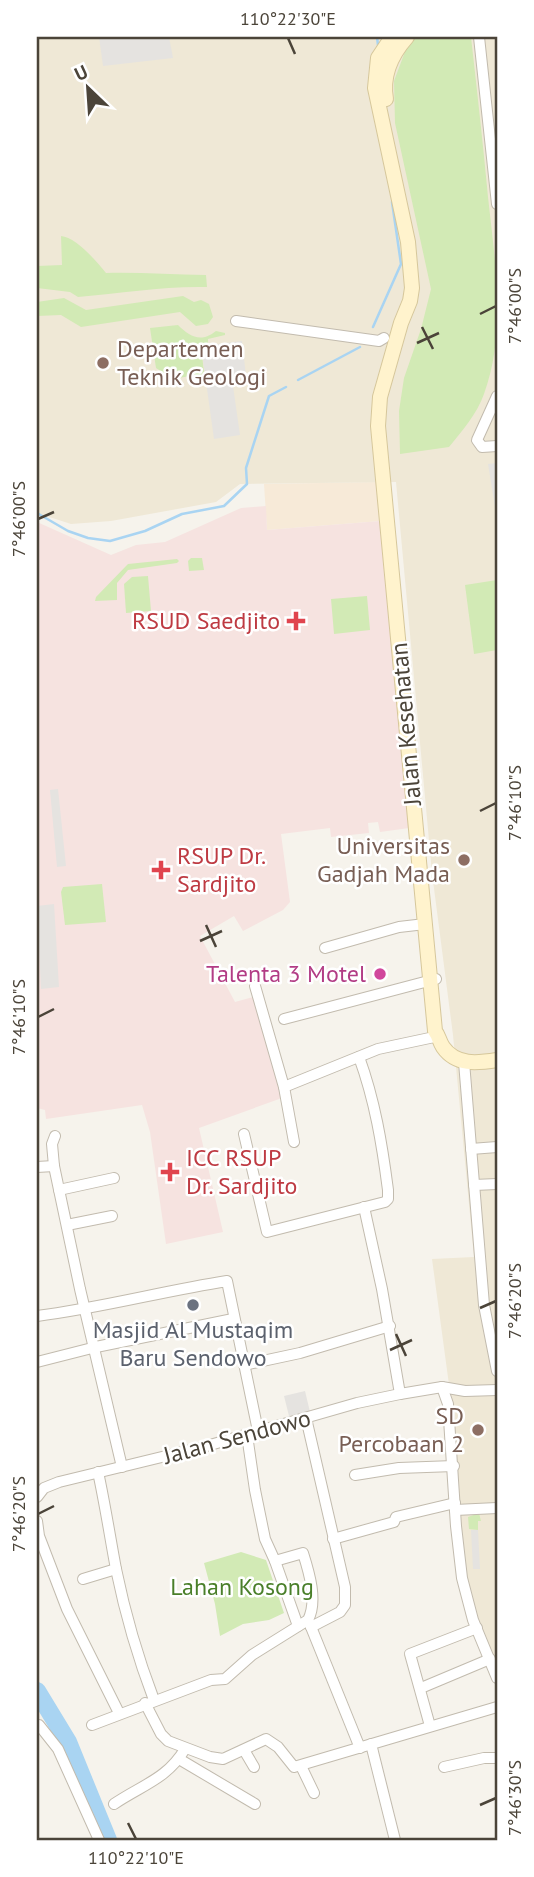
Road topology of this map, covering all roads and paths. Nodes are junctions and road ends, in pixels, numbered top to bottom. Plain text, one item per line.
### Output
1 (392, 37) edge
2 (407, 37) edge
3 (479, 37) edge
4 (379, 88) junction
5 (497, 204) edge
6 (236, 321) dead end
7 (386, 338) junction
8 (497, 396) edge
9 (492, 446) edge
10 (422, 866) junction
11 (425, 924) junction
12 (325, 948) dead end
13 (431, 956) junction
14 (433, 979) junction
15 (256, 986) dead end
16 (284, 1019) dead end
17 (439, 1036) junction
18 (359, 1057) junction
19 (497, 1060) edge
20 (464, 1062) junction
21 (284, 1087) junction
22 (243, 1135) dead end
23 (55, 1136) dead end
24 (294, 1142) dead end
25 (497, 1147) edge
26 (471, 1149) junction
27 (54, 1166) junction
28 (37, 1167) edge
29 (114, 1178) dead end
30 (497, 1184) edge
31 (474, 1185) junction
32 (60, 1190) junction
33 (364, 1207) junction
34 (112, 1216) dead end
35 (67, 1225) junction
36 (85, 1310) junction
37 (37, 1316) edge
38 (233, 1319) junction
39 (390, 1326) junction
40 (96, 1347) junction
41 (37, 1362) edge
42 (244, 1365) junction
43 (497, 1371) edge
44 (442, 1387) junction
45 (497, 1390) edge
46 (465, 1391) junction
47 (400, 1394) junction
48 (448, 1404) junction
49 (306, 1418) junction
50 (253, 1433) junction
51 (453, 1466) junction
52 (122, 1467) junction
53 (98, 1472) junction
54 (355, 1475) dead end
55 (37, 1497) edge
56 (455, 1506) junction
57 (497, 1508) edge
58 (37, 1521) edge
59 (333, 1539) junction
60 (275, 1561) junction
61 (116, 1569) junction
62 (82, 1579) dead end
63 (305, 1624) junction
64 (477, 1628) junction
65 (490, 1659) junction
66 (497, 1678) edge
67 (421, 1688) junction
68 (149, 1702) junction
69 (497, 1707) edge
70 (119, 1713) junction
71 (37, 1725) edge
72 (92, 1725) dead end
73 (430, 1726) junction
74 (366, 1746) junction
75 (185, 1749) junction
76 (244, 1750) junction
77 (497, 1758) edge
78 (179, 1759) junction
79 (301, 1766) junction
80 (254, 1767) dead end
81 (444, 1767) dead end
82 (314, 1793) dead end
83 (114, 1804) dead end
84 (254, 1804) dead end
85 (99, 1840) edge
86 (395, 1840) edge

1 - 4 street, Jalan Kesehatan
2 - 4 street
3 - 5 street
4 - 7 street, Jalan Kesehatan
6 - 7 street
7 - 10 street, Jalan Kesehatan
8 - 9 street
10 - 11 street, Jalan Kesehatan
10 - 13 street, Jalan Kesehatan
11 - 12 street
11 - 13 street, Jalan Kesehatan
13 - 14 street, Jalan Kesehatan
14 - 16 street
14 - 17 street, Jalan Kesehatan
15 - 21 street
17 - 18 street
17 - 20 street
18 - 21 street
18 - 33 street
19 - 20 street
20 - 26 street
21 - 24 street
22 - 33 street
23 - 27 street
25 - 26 street
26 - 31 street
27 - 28 street
27 - 32 street
29 - 32 street
30 - 31 street
31 - 43 street
32 - 35 street
33 - 39 street
34 - 35 street
35 - 36 street
36 - 37 street
36 - 38 street
36 - 40 street
38 - 40 street
38 - 42 street
39 - 42 street
39 - 47 street
40 - 41 street
40 - 52 street
42 - 50 street
44 - 46 street, Jalan Sendowo
44 - 47 street, Jalan Sendowo
44 - 48 street
45 - 46 street, Jalan Sendowo
46 - 48 street
47 - 49 street, Jalan Sendowo
48 - 51 street
49 - 50 street, Jalan Sendowo
49 - 59 street
50 - 52 street, Jalan Sendowo
50 - 60 street
51 - 54 street
51 - 56 street
52 - 53 street, Jalan Sendowo
53 - 55 street, Jalan Sendowo
53 - 61 street
56 - 57 street
56 - 59 street
56 - 64 street
58 - 70 street
59 - 63 street
60 - 63 street
60 - 63 street
61 - 62 street
61 - 68 street
63 - 68 street
63 - 74 street
64 - 65 street
64 - 67 street
65 - 66 street
65 - 67 street
67 - 73 street
68 - 70 street
68 - 75 street
69 - 73 street
70 - 72 street
71 - 85 street
73 - 74 street
74 - 79 street
74 - 86 street
75 - 76 street
75 - 78 street
76 - 79 street
76 - 80 street
77 - 81 street
78 - 83 street
78 - 84 street
79 - 82 street

